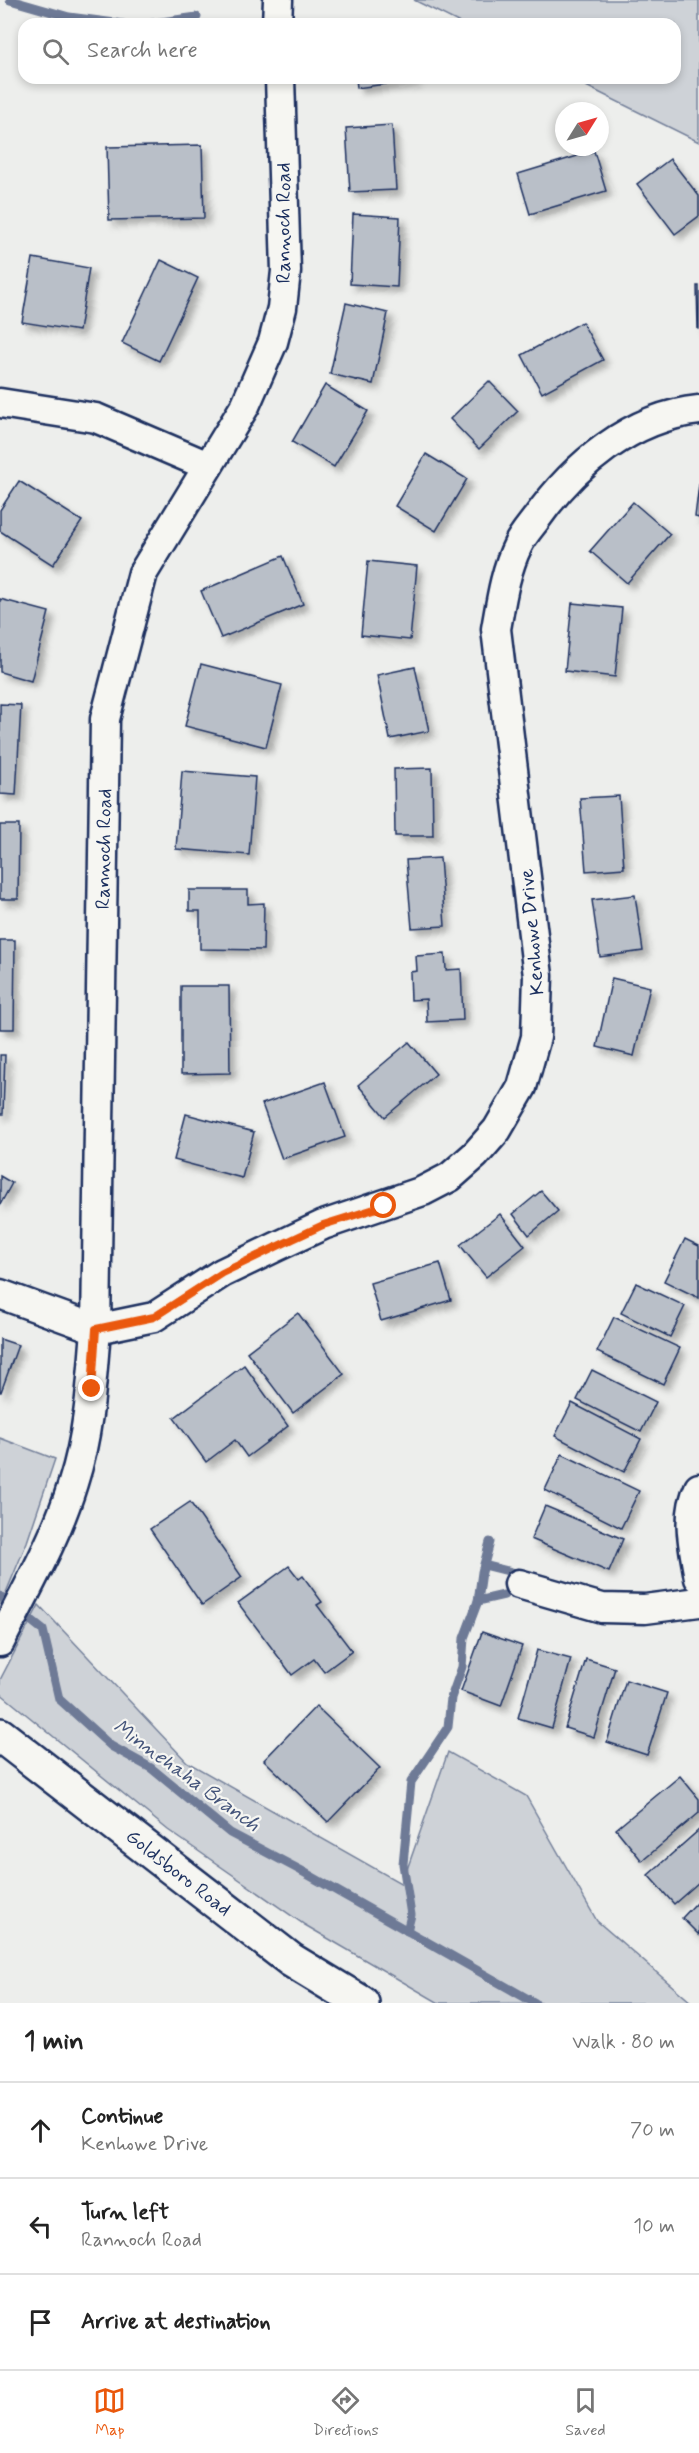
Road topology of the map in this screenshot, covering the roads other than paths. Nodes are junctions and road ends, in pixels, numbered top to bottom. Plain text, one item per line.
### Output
1 (278, 0) edge
2 (277, 18) edge
3 (280, 84) edge
4 (0, 403) edge
5 (699, 410) edge
6 (208, 466) junction
7 (0, 1294) edge
8 (96, 1329) junction
9 (699, 1488) edge
10 (699, 1578) edge
11 (519, 1584) dead end
12 (699, 1602) edge
13 (4, 1634) edge
14 (0, 1735) edge
15 (362, 2003) edge

1 - 2 street
3 - 6 street, Rannoch Road
4 - 6 street
5 - 8 street, Kenhowe Drive
6 - 8 street, Rannoch Road
7 - 8 street
8 - 13 street, Rannoch Road
9 - 10 street
11 - 12 street
14 - 15 main road, Goldsboro Road

